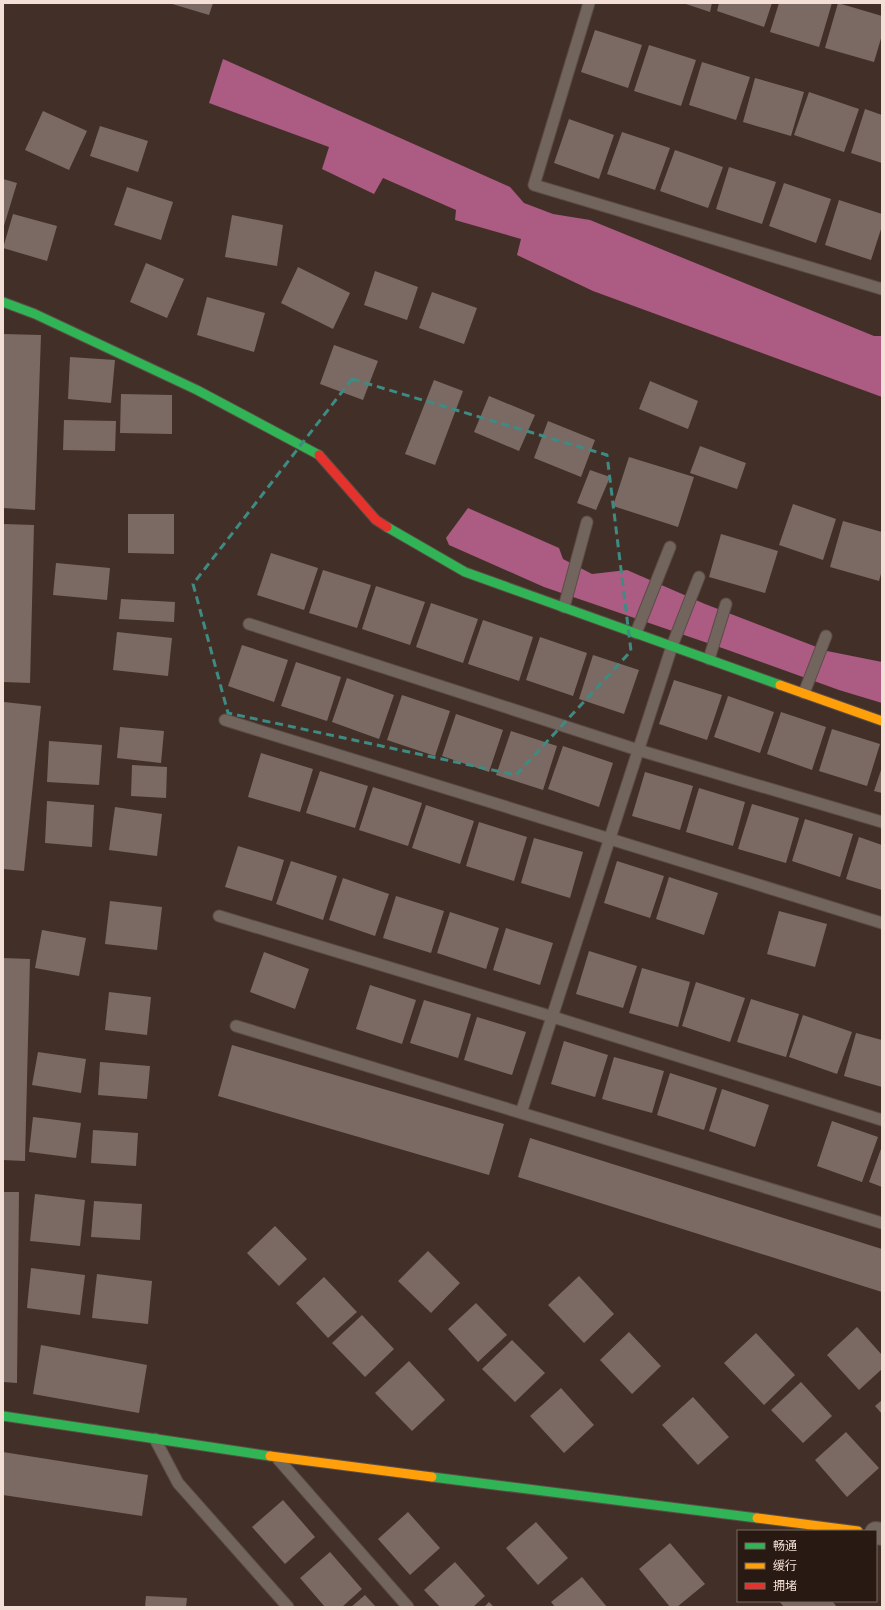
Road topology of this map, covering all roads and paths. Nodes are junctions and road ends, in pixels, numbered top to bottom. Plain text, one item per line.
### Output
1 (589, 3) edge
2 (882, 289) edge
3 (3, 302) edge
4 (587, 522) dead end
5 (670, 547) dead end
6 (699, 577) dead end
7 (726, 604) dead end
8 (564, 607) junction
9 (249, 624) dead end
10 (636, 633) junction
11 (826, 636) dead end
12 (672, 646) junction
13 (709, 659) junction
14 (804, 693) junction
15 (225, 720) dead end
16 (882, 721) edge
17 (638, 750) junction
18 (882, 822) edge
19 (610, 839) junction
20 (218, 916) dead end
21 (882, 923) edge
22 (553, 1017) junction
23 (236, 1026) dead end
24 (521, 1113) junction
25 (882, 1120) edge
26 (882, 1223) edge
27 (3, 1416) edge
28 (155, 1438) junction
29 (276, 1457) junction
30 (850, 1530) edge
31 (288, 1607) edge
32 (408, 1607) edge

1 - 2 lane
3 - 8 street
4 - 8 lane
5 - 10 lane
6 - 12 lane
7 - 13 lane
8 - 10 street
9 - 17 lane
10 - 12 street
11 - 14 lane
12 - 13 street
12 - 17 lane
13 - 14 street
14 - 16 street
15 - 19 lane
17 - 18 lane
17 - 19 lane
19 - 21 lane
19 - 22 lane
20 - 22 lane
22 - 24 lane
22 - 25 lane
23 - 24 lane
24 - 26 lane
27 - 28 street
28 - 29 street
28 - 31 lane
29 - 30 street
29 - 32 lane

